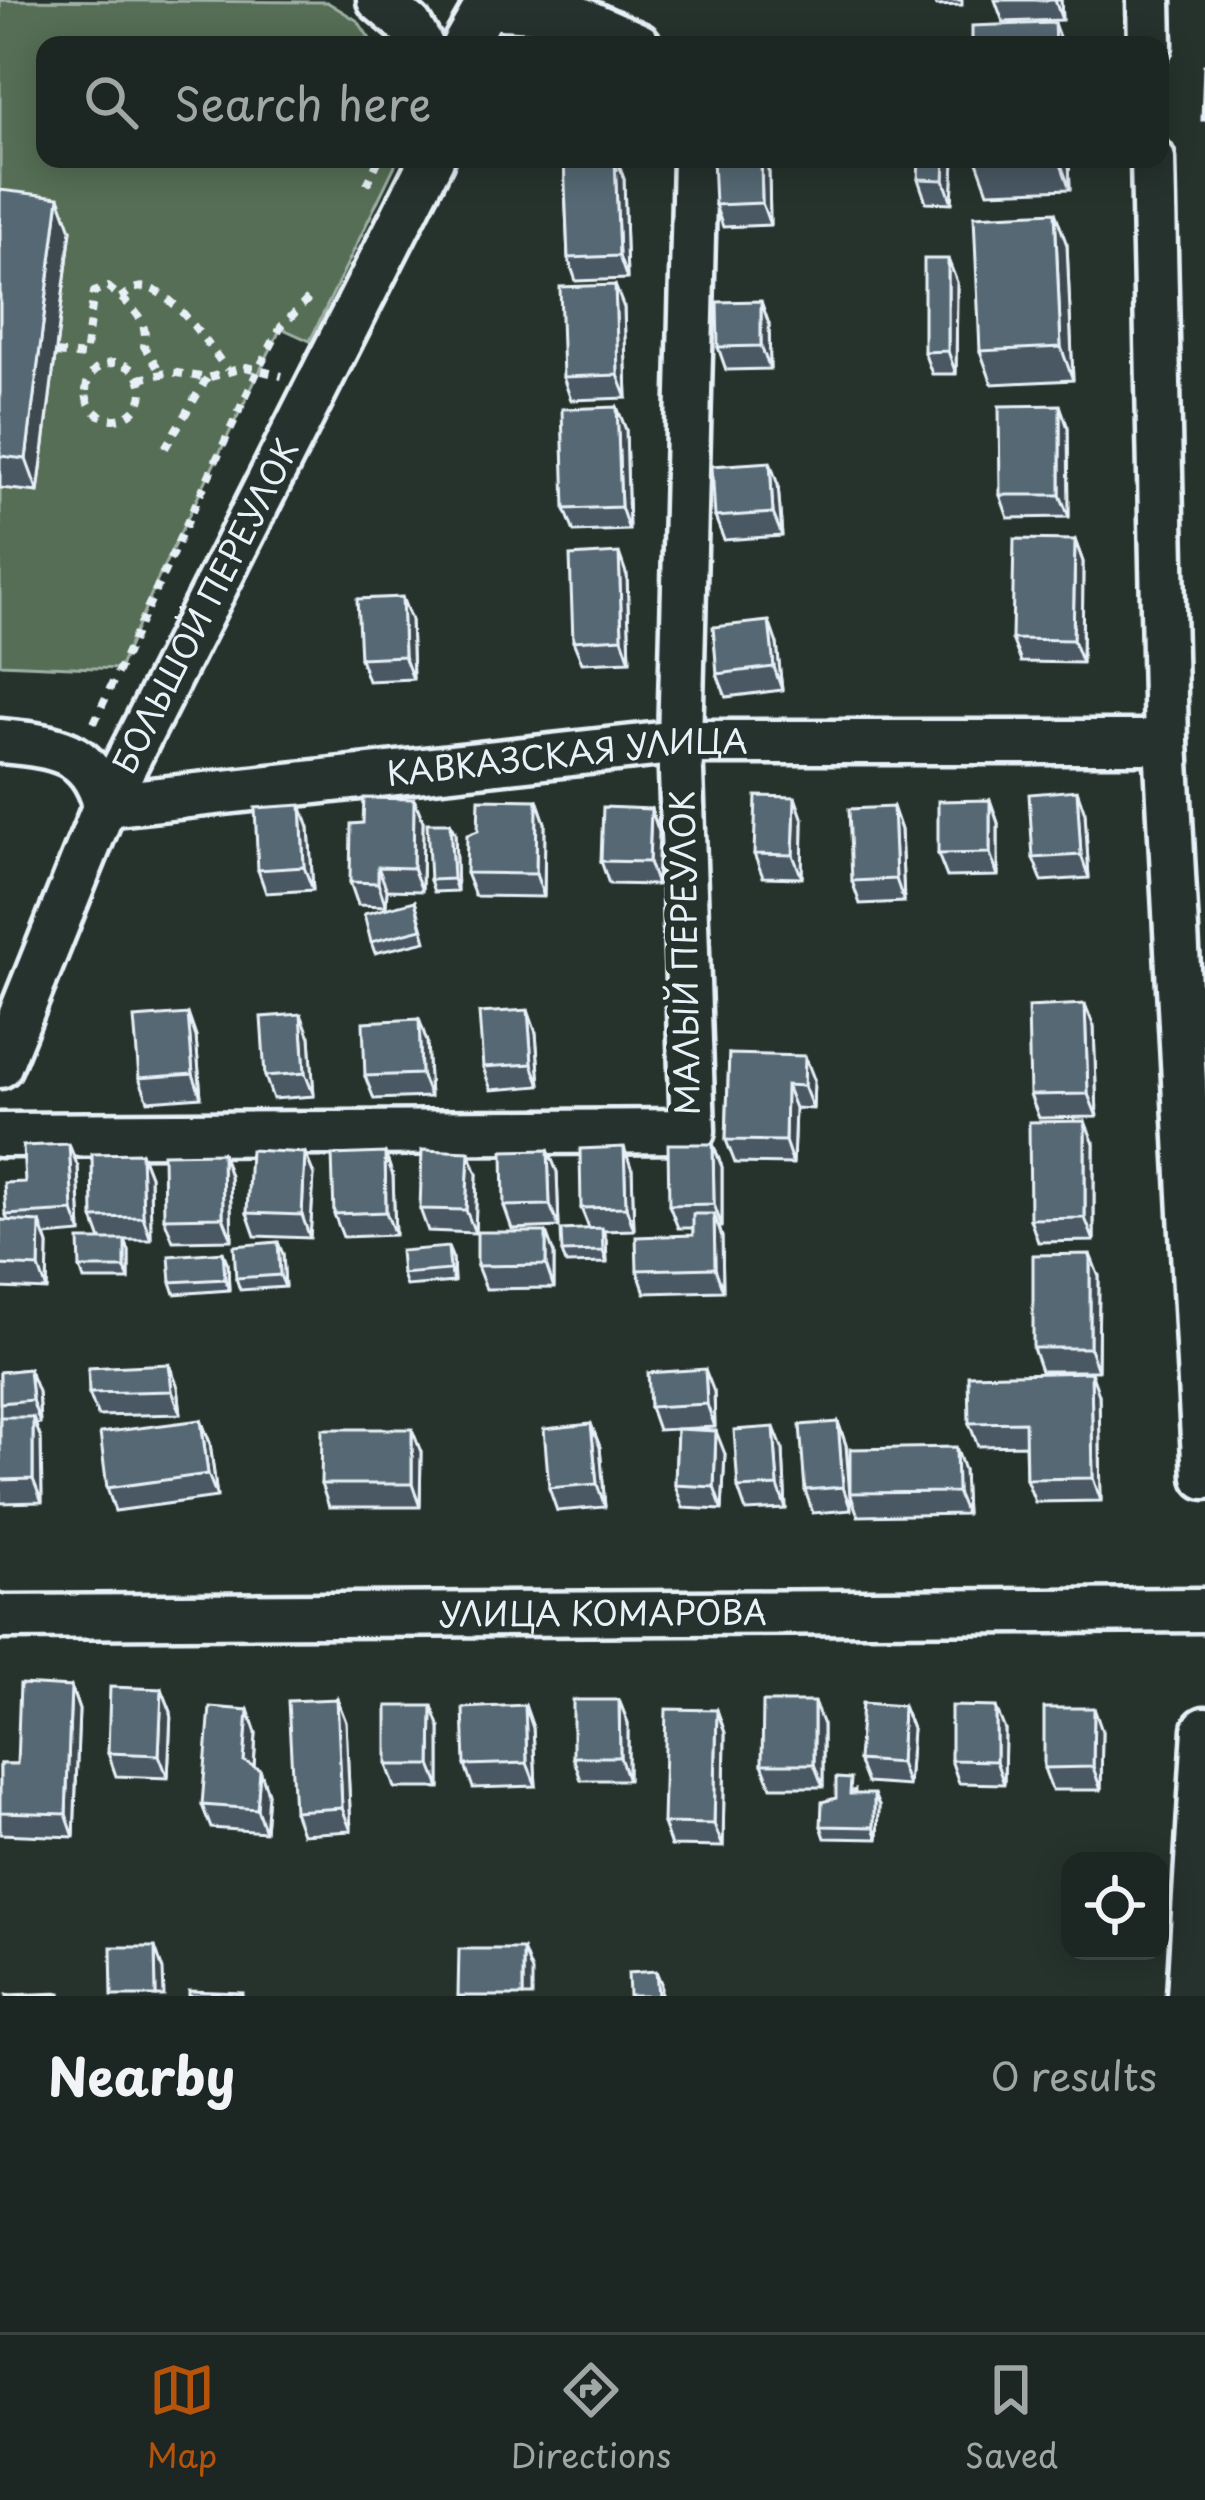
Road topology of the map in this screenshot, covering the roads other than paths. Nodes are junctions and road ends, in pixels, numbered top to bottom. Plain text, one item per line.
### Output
1 (379, 0) edge
2 (1149, 0) edge
3 (488, 4) edge
4 (416, 36) edge
5 (469, 36) edge
6 (619, 36) edge
7 (1150, 36) edge
8 (427, 168) edge
9 (694, 168) edge
10 (1153, 168) edge
11 (0, 741) edge
12 (680, 742) junction
13 (1166, 742) junction
14 (106, 805) junction
15 (0, 1066) edge
16 (0, 1135) edge
17 (1205, 1477) edge
18 (1205, 1610) edge
19 (0, 1616) edge
20 (1205, 1730) edge
21 (1190, 1996) edge

1 - 4 street
2 - 7 street
3 - 5 street
3 - 6 street
8 - 14 street, БОЛЬШОЙ ПЕРЕУЛОК
9 - 12 street, МАЛЫЙ ПЕРЕУЛОК
10 - 13 street
11 - 14 street
12 - 13 street, КАВКАЗСКАЯ УЛИЦА
12 - 14 street, КАВКАЗСКАЯ УЛИЦА
12 - 16 street, МАЛЫЙ ПЕРЕУЛОК
13 - 17 street
14 - 15 street, БОЛЬШОЙ ПЕРЕУЛОК
18 - 19 street, УЛИЦА КОМАРОВА
20 - 21 street

